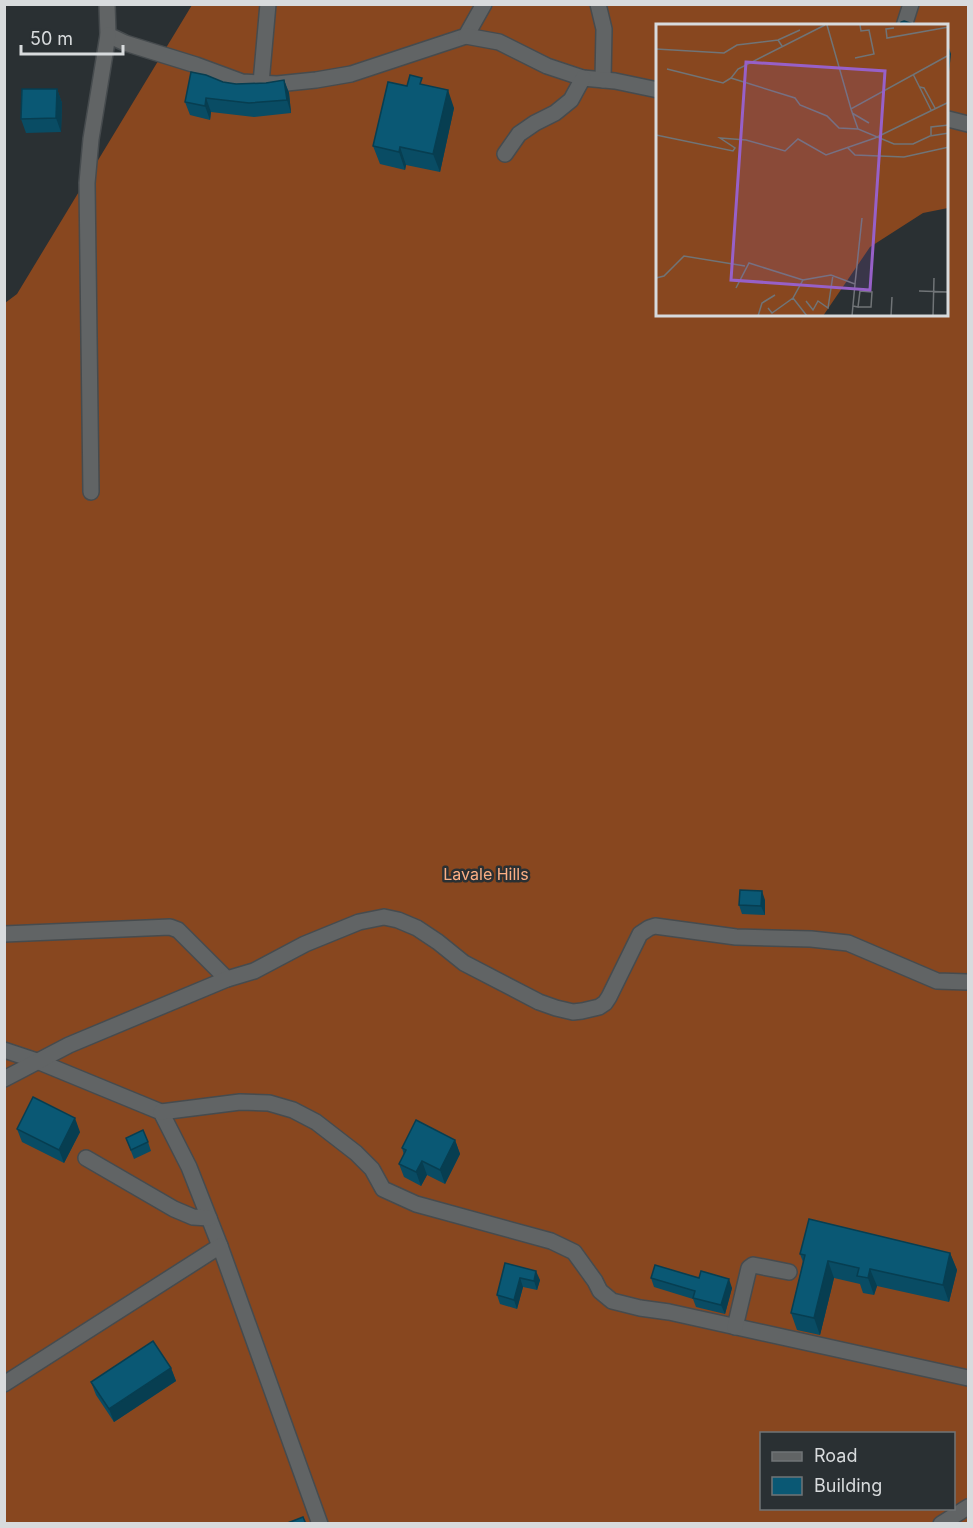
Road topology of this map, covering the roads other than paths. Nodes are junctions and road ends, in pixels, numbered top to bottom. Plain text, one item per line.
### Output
1 (106, 4) edge
2 (268, 4) edge
3 (484, 4) edge
4 (598, 4) edge
5 (911, 4) edge
6 (904, 24) edge
7 (108, 35) junction
8 (466, 36) junction
9 (583, 78) junction
10 (603, 80) junction
11 (261, 83) junction
12 (656, 90) edge
13 (949, 119) edge
14 (969, 124) edge
15 (505, 154) dead end
16 (91, 492) dead end
17 (4, 934) edge
18 (227, 979) junction
19 (969, 982) edge
20 (4, 1050) edge
21 (37, 1061) junction
22 (4, 1079) edge
23 (160, 1112) junction
24 (86, 1158) dead end
25 (209, 1218) junction
26 (220, 1246) junction
27 (789, 1272) dead end
28 (735, 1327) junction
29 (969, 1378) edge
30 (4, 1384) edge
31 (969, 1508) edge
32 (320, 1524) edge
33 (941, 1524) edge

1 - 7 street
2 - 11 street
3 - 8 street
4 - 10 street
5 - 6 street
7 - 11 street
7 - 16 street
8 - 9 street
8 - 11 street
9 - 10 street
9 - 15 street
10 - 12 street
13 - 14 street
17 - 18 street
18 - 19 street
18 - 21 street
20 - 21 street
21 - 22 street
21 - 23 street
23 - 25 street
23 - 28 street
24 - 25 street
25 - 26 street
26 - 30 street
26 - 32 street
27 - 28 street
28 - 29 street
31 - 33 street

